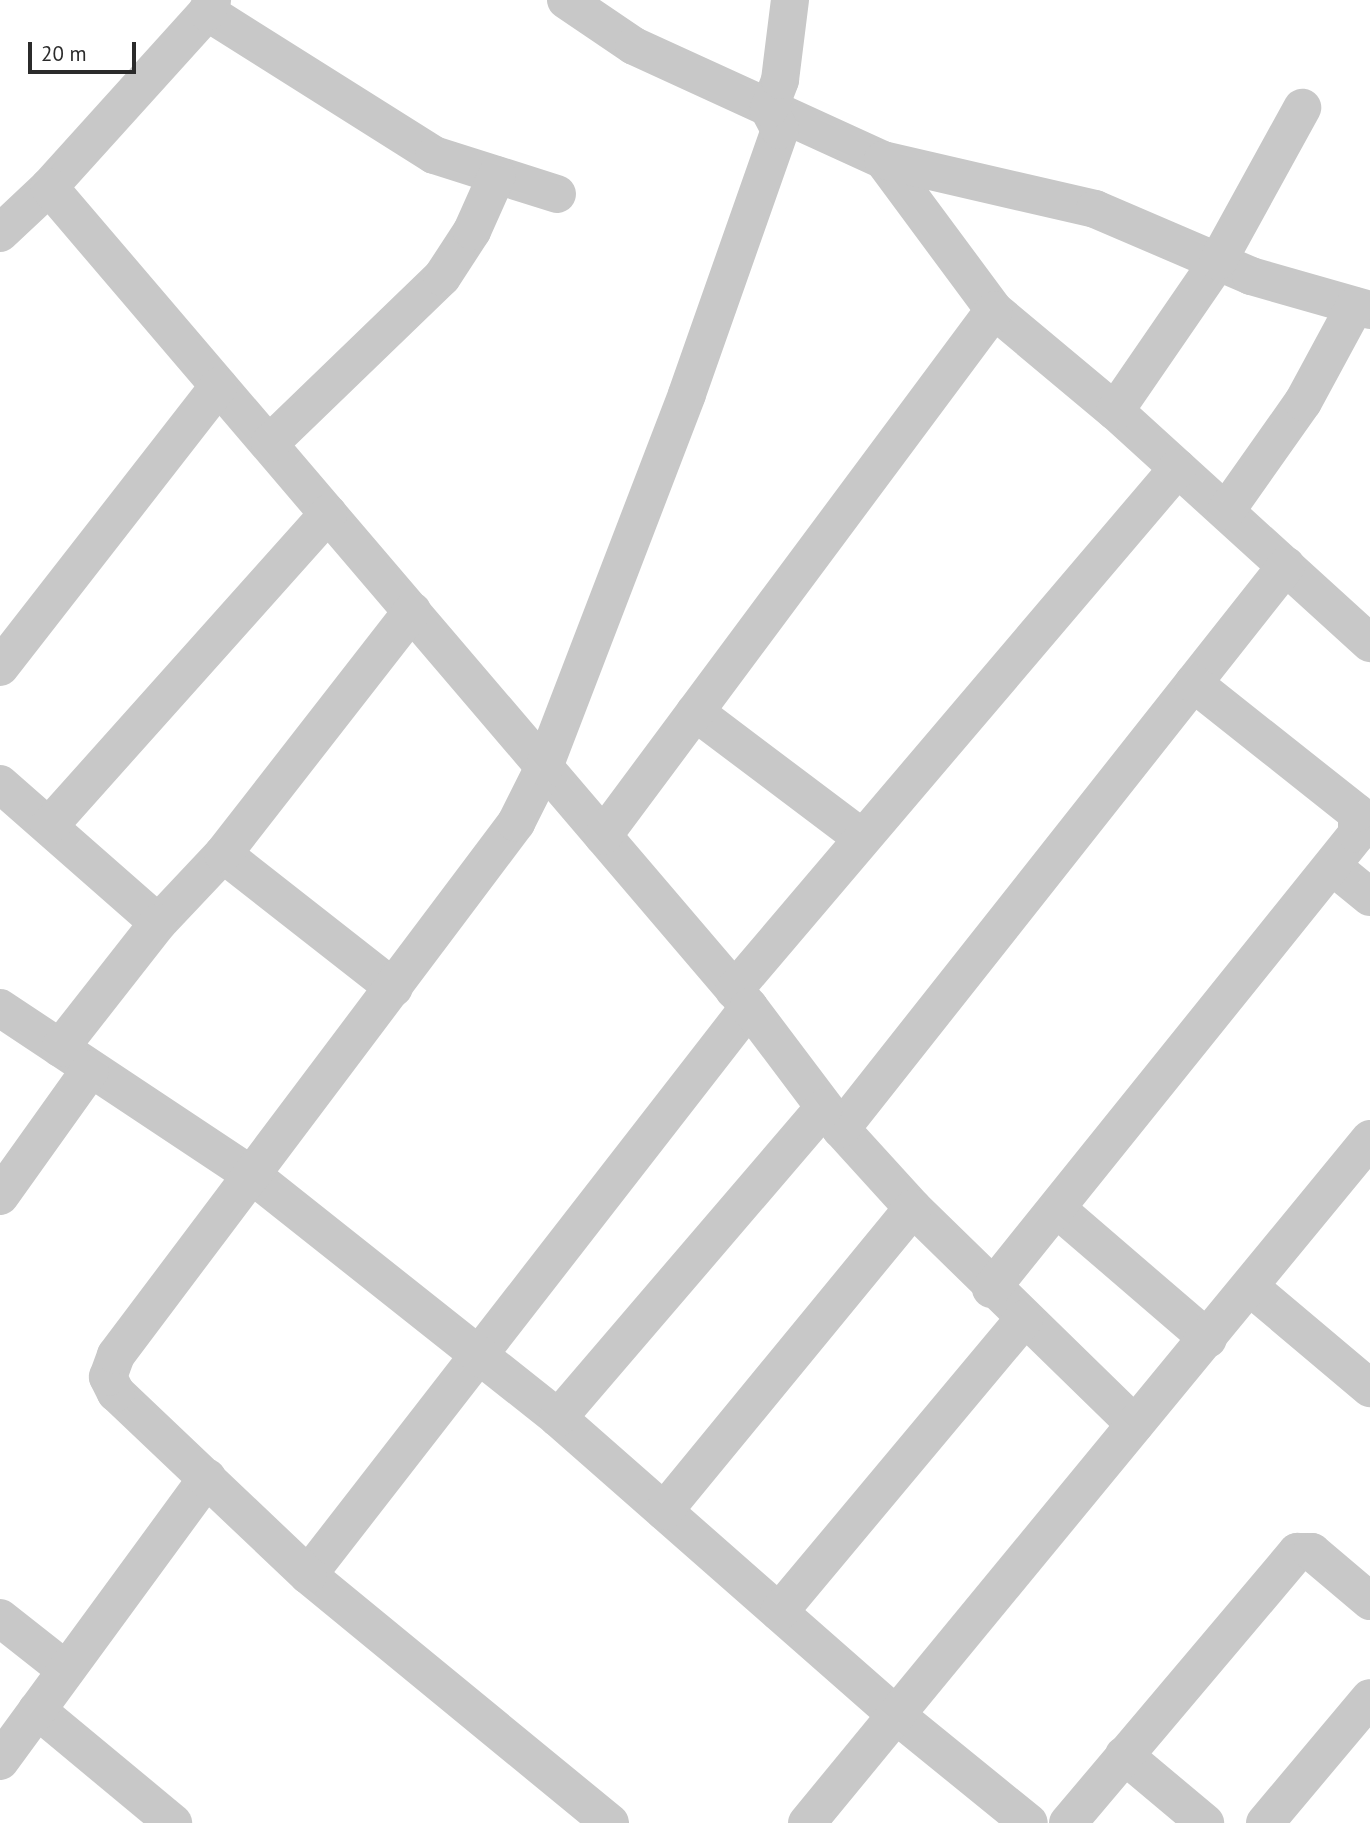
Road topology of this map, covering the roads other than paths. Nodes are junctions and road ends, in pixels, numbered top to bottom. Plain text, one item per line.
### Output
1 (566, 0) edge
2 (790, 0) edge
3 (210, 6) edge
4 (1302, 108) dead end
5 (769, 109) junction
6 (883, 160) junction
7 (497, 175) junction
8 (49, 187) junction
9 (557, 194) dead end
10 (0, 233) edge
11 (1218, 261) junction
12 (1363, 308) edge
13 (994, 310) junction
14 (219, 386) junction
15 (1115, 411) junction
16 (270, 443) junction
17 (1178, 468) junction
18 (1226, 511) junction
19 (328, 514) junction
20 (1286, 566) junction
21 (412, 611) junction
22 (1370, 643) edge
23 (0, 667) edge
24 (1193, 683) junction
25 (695, 712) junction
26 (544, 767) junction
27 (0, 784) edge
28 (49, 826) junction
29 (603, 836) junction
30 (862, 838) junction
31 (223, 855) junction
32 (1332, 866) junction
33 (1370, 897) edge
34 (158, 923) junction
35 (394, 988) junction
36 (741, 998) junction
37 (0, 1008) edge
38 (75, 1059) junction
39 (832, 1118) junction
40 (1370, 1139) edge
41 (253, 1176) junction
42 (0, 1196) edge
43 (913, 1209) junction
44 (1057, 1209) junction
45 (1250, 1287) junction
46 (992, 1289) junction
47 (1024, 1320) junction
48 (1208, 1339) junction
49 (479, 1355) junction
50 (1370, 1388) edge
51 (558, 1418) junction
52 (1135, 1425) junction
53 (207, 1478) junction
54 (664, 1511) junction
55 (309, 1575) junction
56 (1370, 1601) edge
57 (779, 1612) junction
58 (0, 1618) edge
59 (66, 1670) junction
60 (1370, 1698) edge
61 (37, 1710) junction
62 (896, 1716) junction
63 (1124, 1755) junction
64 (0, 1761) edge
65 (173, 1823) edge
66 (610, 1823) edge
67 (807, 1823) edge
68 (1029, 1823) edge
69 (1068, 1823) edge
70 (1205, 1823) edge
71 (1265, 1823) edge

1 - 5 street
2 - 5 street
3 - 7 street
3 - 8 street
4 - 11 street
5 - 6 street
5 - 26 street
6 - 11 street
6 - 13 street
7 - 9 street
7 - 16 street
8 - 10 street
8 - 14 street
11 - 12 street
11 - 15 street
12 - 18 street
13 - 15 street
13 - 25 street
14 - 16 street
14 - 23 street
15 - 17 street
16 - 19 street
17 - 18 street
17 - 30 street
18 - 20 street
19 - 21 street
19 - 28 street
20 - 22 street
20 - 24 street
21 - 26 street
21 - 31 street
24 - 32 street
24 - 39 street
25 - 29 street
25 - 30 street
26 - 29 street
26 - 35 street
27 - 28 street
28 - 34 street
29 - 36 street
30 - 36 street
31 - 34 street
31 - 35 street
32 - 33 street
32 - 44 street
34 - 38 street
35 - 41 street
36 - 39 street
36 - 49 street
37 - 38 street
38 - 41 street
38 - 42 street
39 - 43 street
39 - 51 street
40 - 45 street
41 - 49 street
41 - 53 street
43 - 46 street
43 - 54 street
44 - 46 street
44 - 48 street
45 - 48 street
45 - 50 street
46 - 47 street
47 - 52 street
47 - 57 street
48 - 52 street
49 - 51 street
49 - 55 street
51 - 54 street
52 - 62 street
53 - 55 street
53 - 59 street
54 - 57 street
55 - 66 street
56 - 63 street
57 - 62 street
58 - 59 street
59 - 61 street
60 - 71 street
61 - 64 street
61 - 65 street
62 - 67 street
62 - 68 street
63 - 69 street
63 - 70 street

